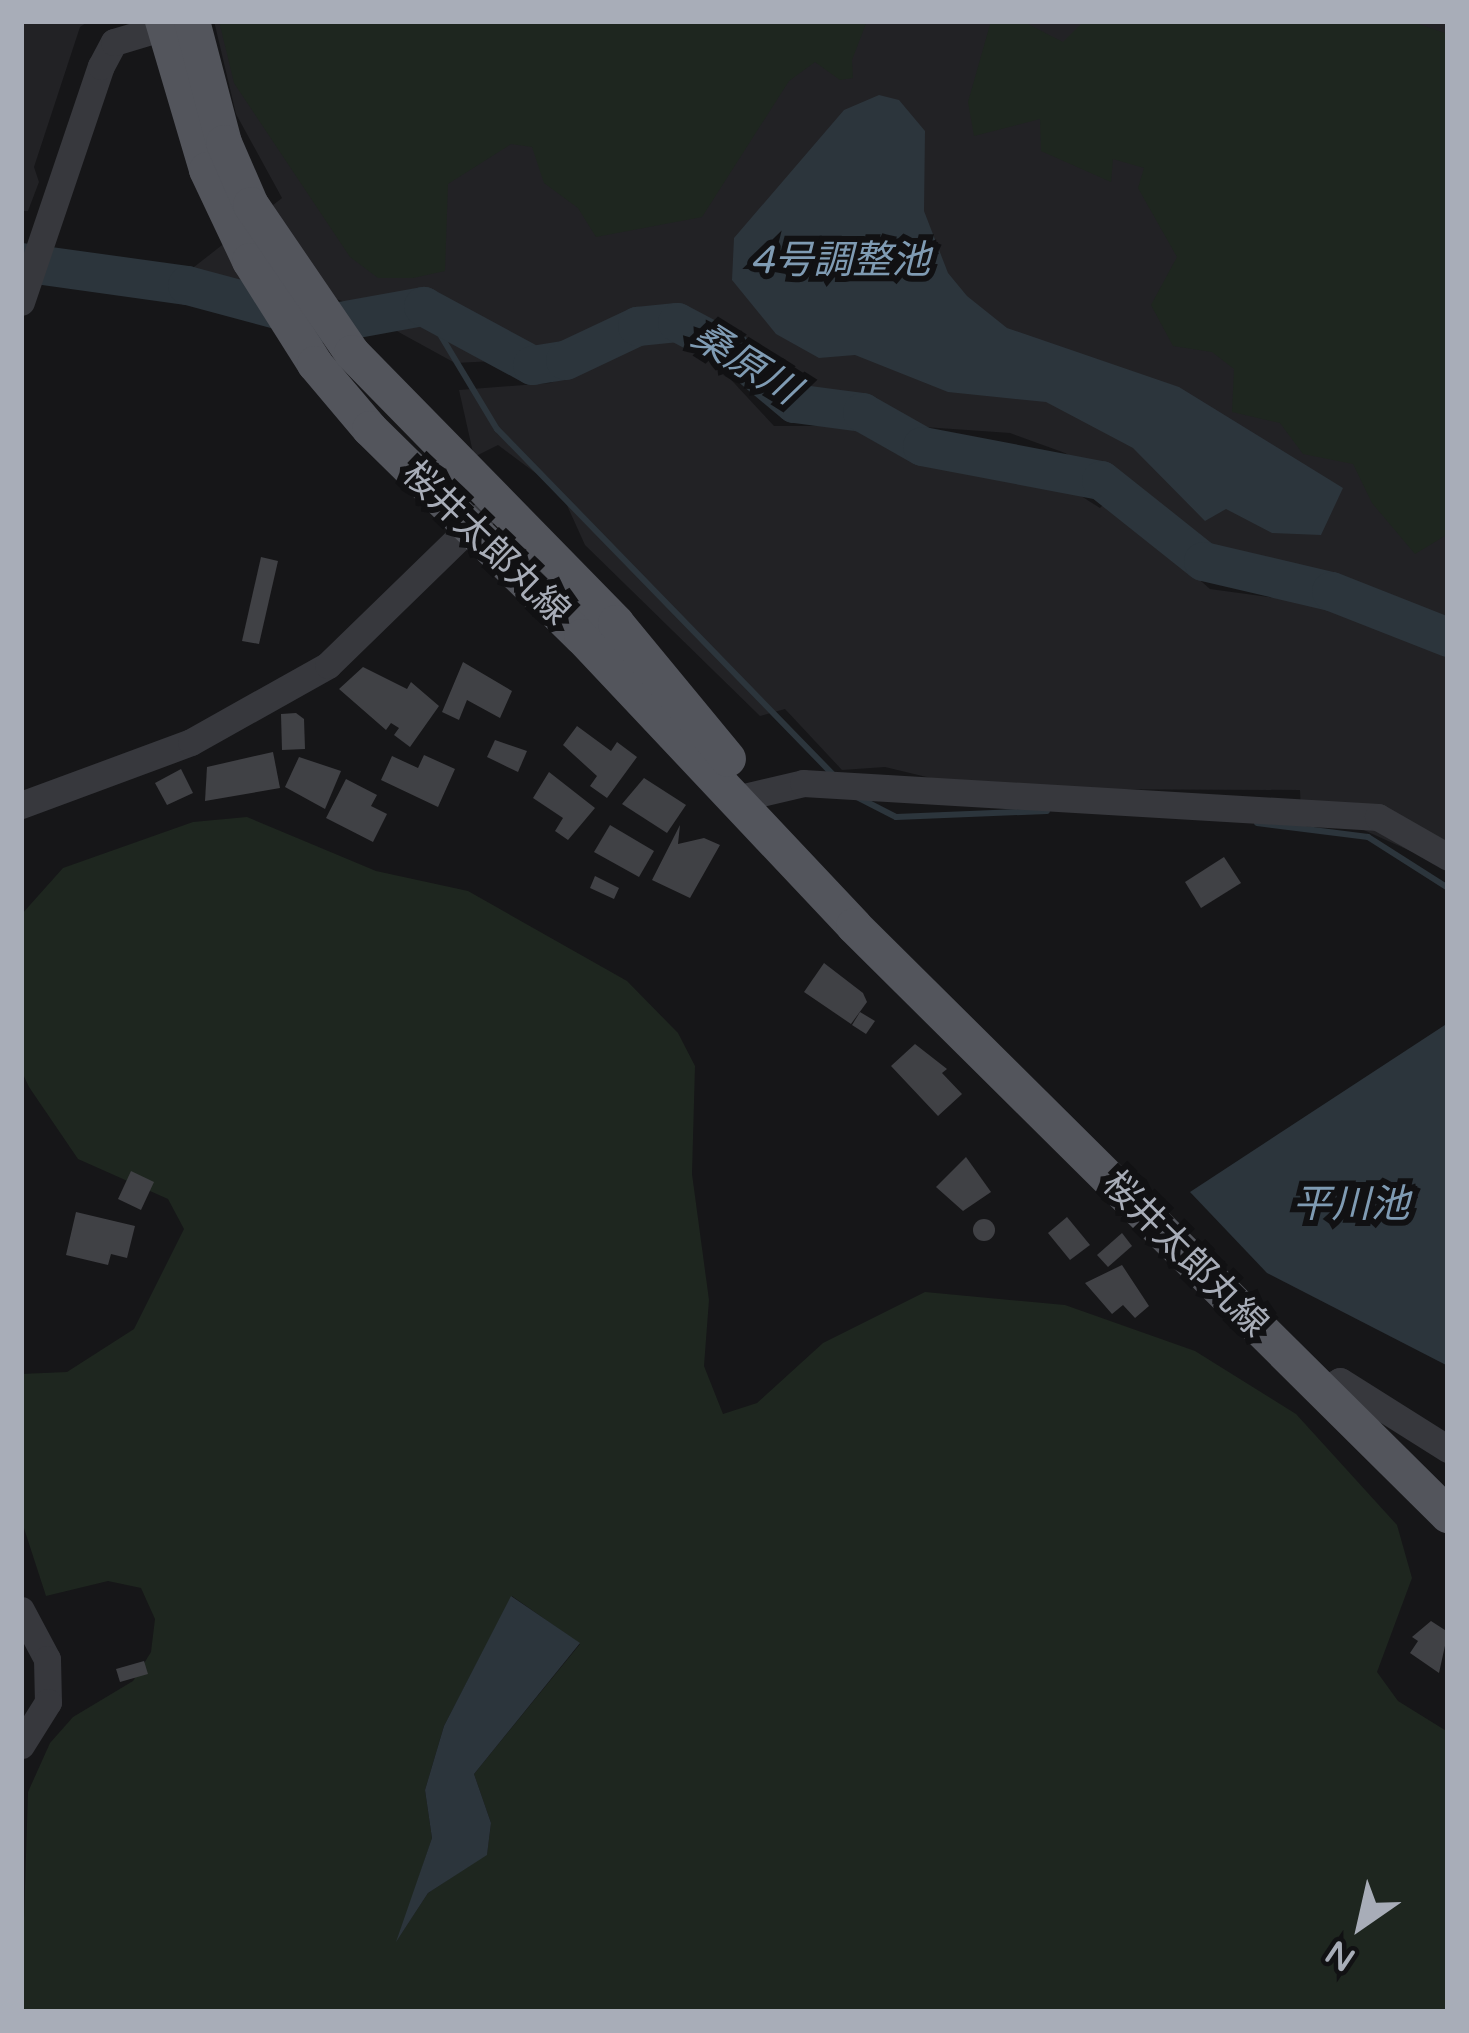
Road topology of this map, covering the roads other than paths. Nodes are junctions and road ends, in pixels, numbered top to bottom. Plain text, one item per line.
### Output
1 (173, 23) edge
2 (34, 241) edge
3 (24, 293) edge
4 (481, 516) junction
5 (745, 795) junction
6 (21, 805) edge
7 (1448, 857) edge
8 (1323, 1390) junction
9 (1448, 1449) edge
10 (1448, 1515) edge
11 (21, 1610) edge
12 (21, 1745) edge

1 - 2 street
1 - 4 main road, 桜井太郎丸線
1 - 4 main road, 桜井太郎丸線
2 - 3 street
4 - 5 main road, 桜井太郎丸線
4 - 6 street
5 - 7 street
5 - 8 main road, 桜井太郎丸線
8 - 9 street
8 - 10 main road, 桜井太郎丸線
11 - 12 street

